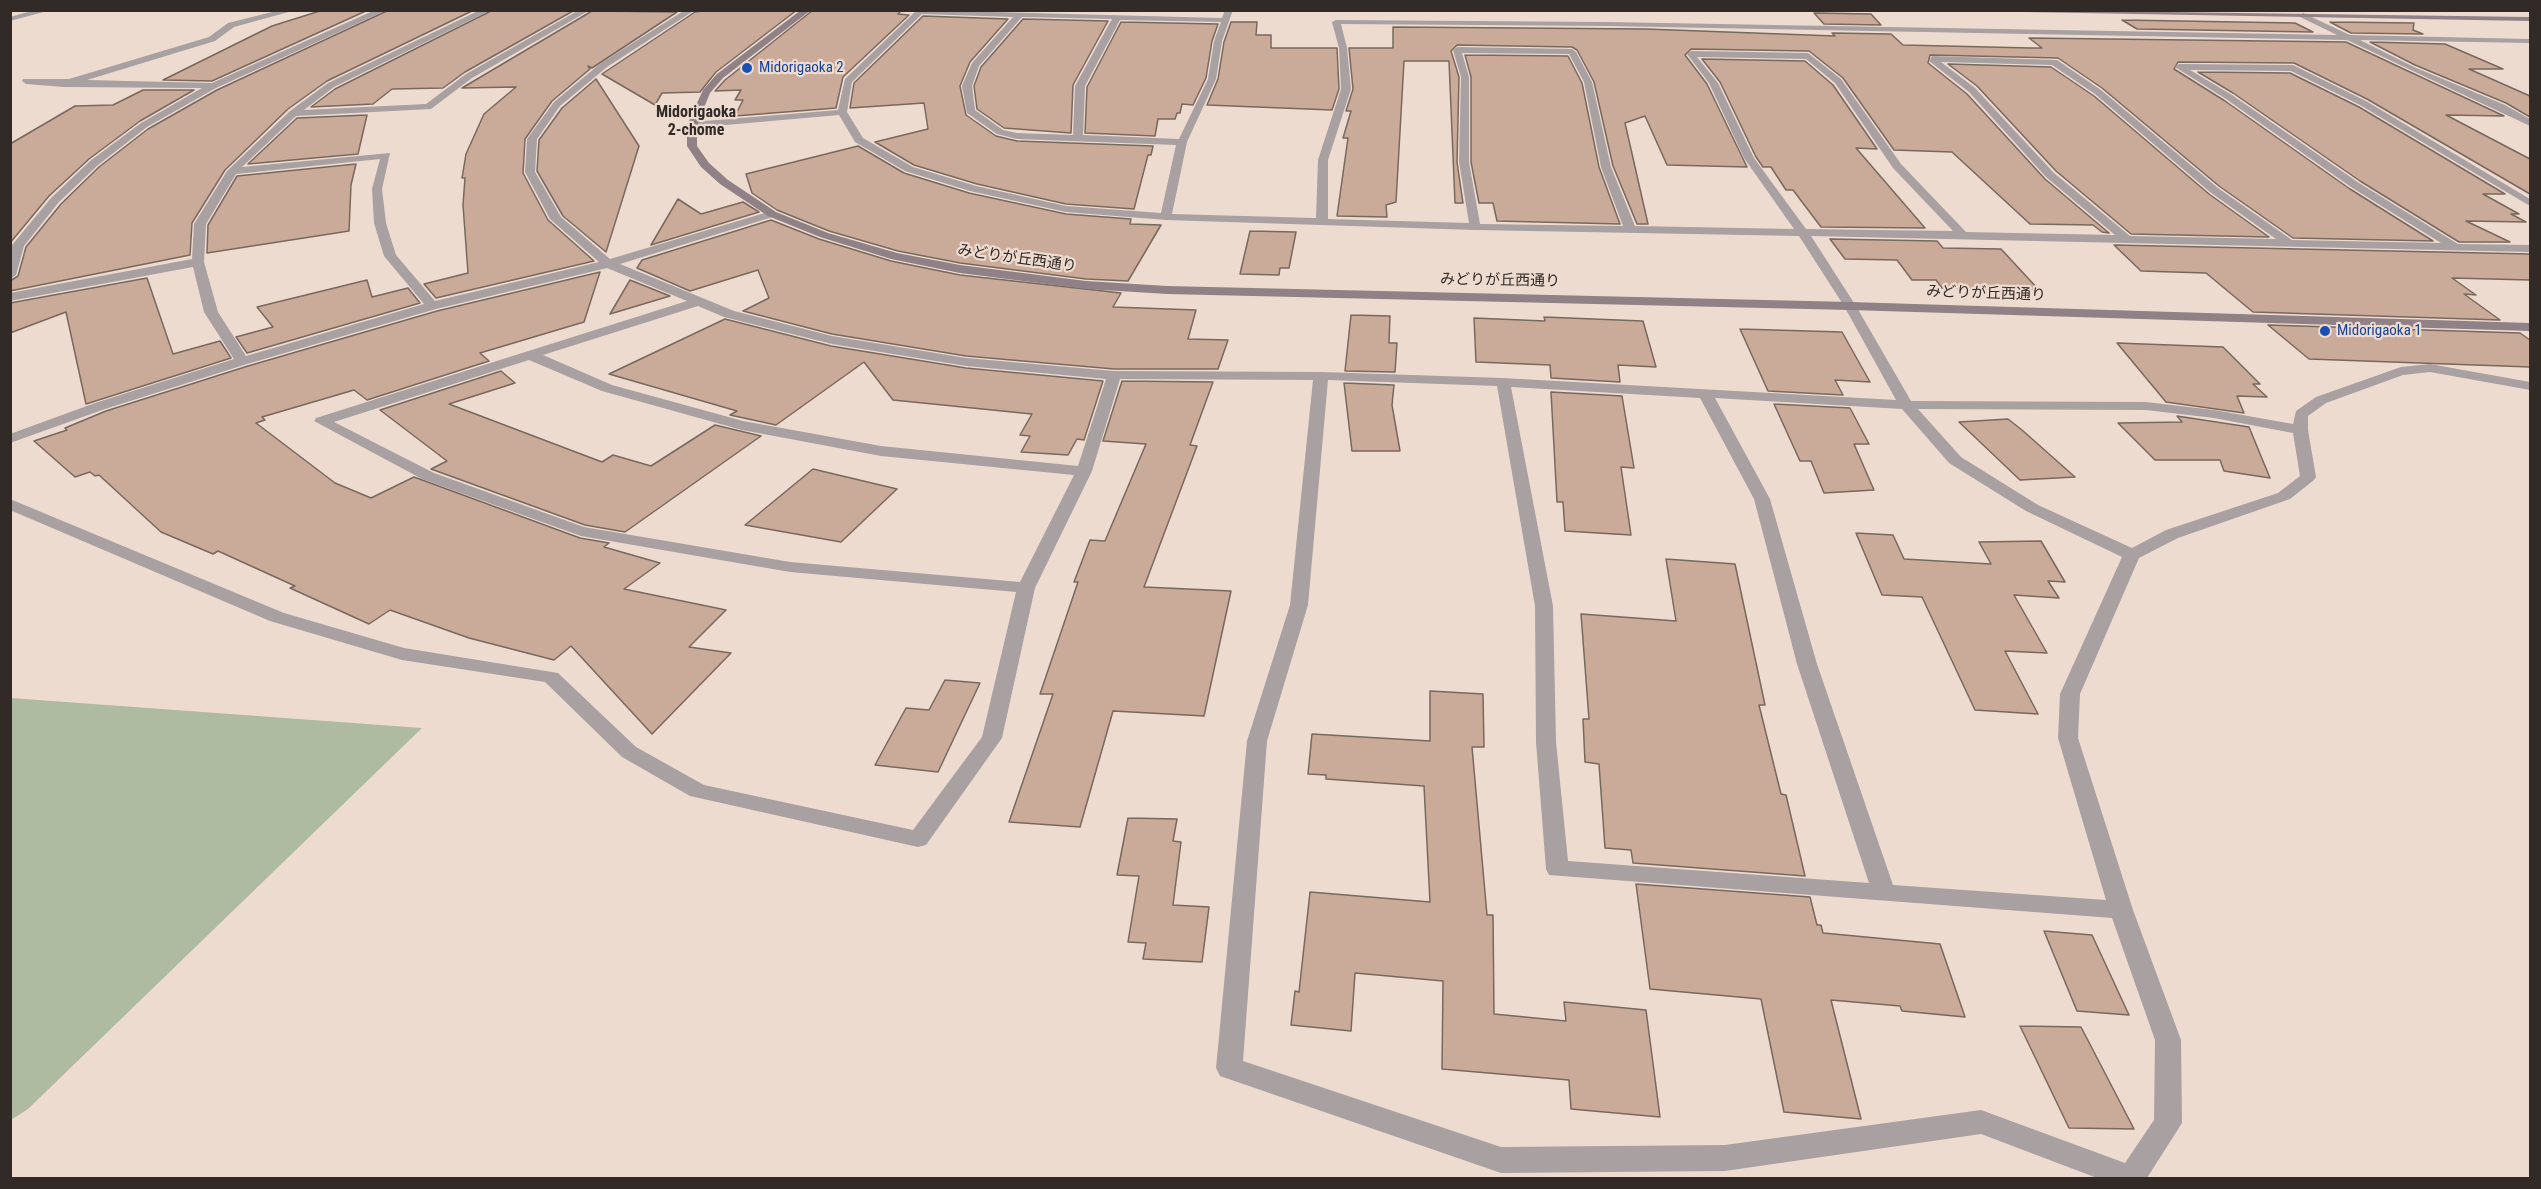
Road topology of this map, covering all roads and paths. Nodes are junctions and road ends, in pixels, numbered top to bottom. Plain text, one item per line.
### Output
1 (46, 10) edge
2 (292, 10) edge
3 (382, 10) edge
4 (487, 10) edge
5 (586, 10) edge
6 (691, 10) edge
7 (807, 10) edge
8 (2025, 10) edge
9 (2060, 11) edge
10 (1020, 14) junction
11 (1227, 15) edge
12 (2303, 15) junction
13 (1118, 16) junction
14 (10, 19) edge
15 (2530, 19) edge
16 (2355, 39) junction
17 (2530, 41) edge
18 (26, 81) dead end
19 (64, 84) junction
20 (213, 86) junction
21 (293, 112) junction
22 (842, 112) junction
23 (2530, 123) edge
24 (692, 125) junction
25 (1078, 137) junction
26 (1182, 142) junction
27 (232, 171) junction
28 (2530, 203) edge
29 (772, 214) junction
30 (1166, 217) junction
31 (1322, 222) junction
32 (1475, 227) junction
33 (1631, 231) junction
34 (1803, 233) junction
35 (1963, 235) junction
36 (2127, 239) junction
37 (2288, 242) junction
38 (2457, 248) junction
39 (2530, 249) edge
40 (198, 262) junction
41 (608, 264) junction
42 (10, 275) edge
43 (10, 297) edge
44 (698, 302) junction
45 (432, 306) junction
46 (1850, 306) junction
47 (2530, 327) edge
48 (530, 355) junction
49 (242, 361) junction
50 (1114, 375) junction
51 (1321, 376) junction
52 (1503, 382) junction
53 (2530, 386) edge
54 (1705, 393) junction
55 (1906, 405) junction
56 (2300, 430) junction
57 (10, 439) edge
58 (1084, 471) junction
59 (10, 504) edge
60 (2132, 555) junction
61 (1026, 588) junction
62 (1884, 892) junction
63 (2121, 910) junction
64 (2131, 1179) edge

1 - 14 street
2 - 19 street
3 - 20 street
4 - 21 street
5 - 21 street
6 - 41 street
7 - 24 street
8 - 9 street
9 - 12 street
10 - 13 street
10 - 22 street
10 - 25 street
11 - 13 street
11 - 26 street
12 - 15 street
12 - 16 street
13 - 25 street
16 - 17 street
16 - 23 street
16 - 31 street
18 - 19 street
19 - 20 street
20 - 42 street
21 - 27 street
22 - 24 street
22 - 30 street
24 - 29 street, みどりが丘西通り
25 - 26 street
26 - 30 street
27 - 40 street
27 - 45 street
28 - 38 street
29 - 41 street
29 - 46 street, みどりが丘西通り
30 - 31 street
31 - 32 street
32 - 33 street
32 - 33 street
33 - 34 street
34 - 35 street
34 - 35 street
34 - 46 street
35 - 36 street
36 - 37 street
36 - 37 street
37 - 38 street
38 - 39 street
40 - 43 street
40 - 49 street
41 - 44 street
41 - 45 street
44 - 48 street
44 - 50 street
45 - 49 street
46 - 47 street, みどりが丘西通り
46 - 55 street
48 - 58 street
48 - 61 street
49 - 57 street
50 - 51 street
50 - 58 street
51 - 52 street
51 - 64 street
52 - 54 street
52 - 62 street
53 - 56 street
54 - 55 street
54 - 62 street
55 - 56 street
55 - 60 street
56 - 60 street
58 - 61 street
59 - 61 street
60 - 63 street
62 - 63 street
63 - 64 street

